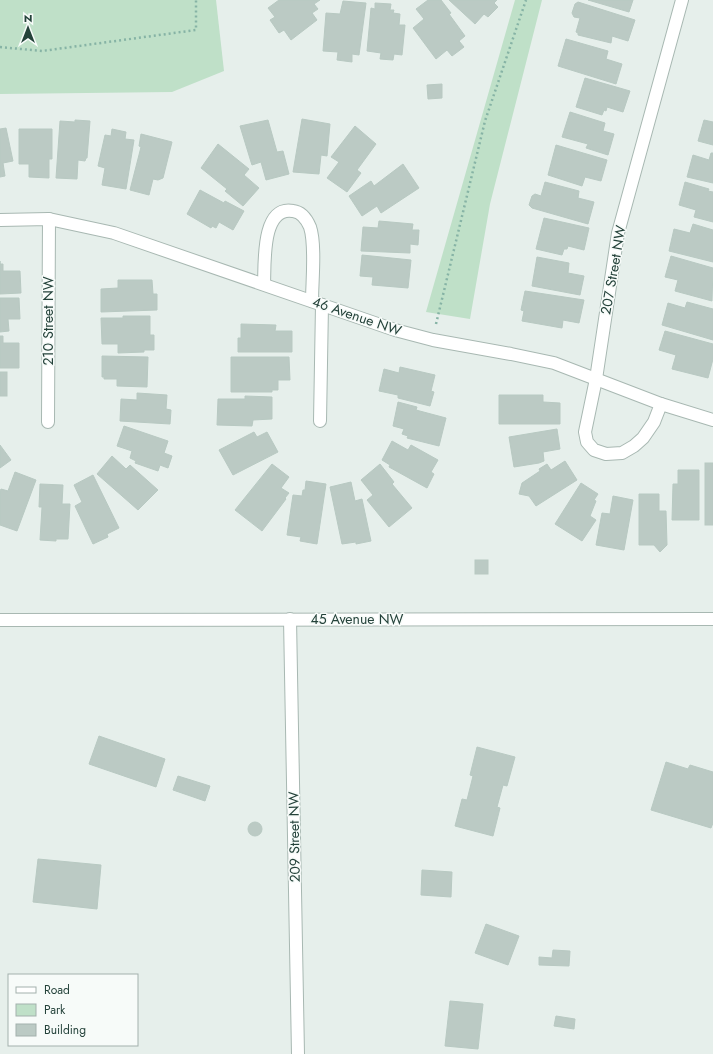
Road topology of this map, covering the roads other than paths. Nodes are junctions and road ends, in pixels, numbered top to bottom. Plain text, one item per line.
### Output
1 (682, 0) edge
2 (49, 219) junction
3 (0, 220) edge
4 (264, 284) junction
5 (317, 303) junction
6 (596, 379) junction
7 (661, 404) junction
8 (713, 420) edge
9 (320, 421) dead end
10 (48, 422) dead end
11 (290, 619) junction
12 (713, 619) edge
13 (0, 620) edge
14 (298, 1054) edge

1 - 6 street, 207 Street NW
2 - 3 street, 46 Avenue NW
2 - 4 street, 46 Avenue NW
2 - 10 street, 210 Street NW
4 - 5 street, 46 Avenue NW
4 - 5 street
5 - 6 street, 46 Avenue NW
5 - 9 street
6 - 7 street, 46 Avenue NW
6 - 7 street, 207 Street NW
7 - 8 street, 46 Avenue NW
11 - 12 street, 45 Avenue NW
11 - 13 street, 45 Avenue NW
11 - 14 street, 209 Street NW

